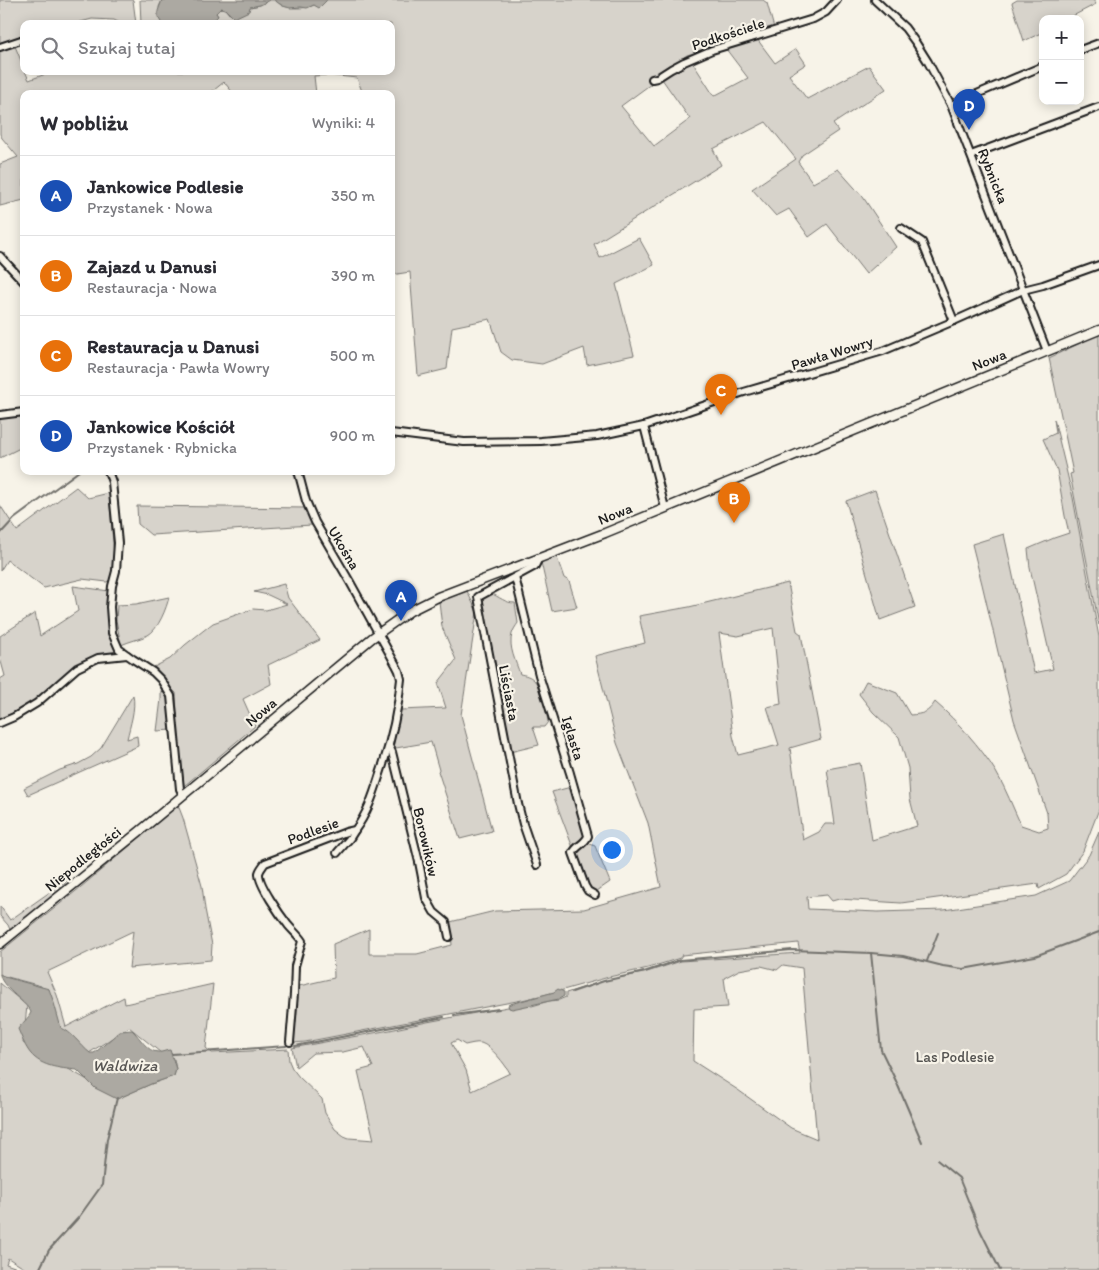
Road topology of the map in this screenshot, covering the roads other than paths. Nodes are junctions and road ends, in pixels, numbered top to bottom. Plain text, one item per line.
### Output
1 (838, 0) edge
2 (875, 0) edge
3 (20, 40) edge
4 (1099, 42) edge
5 (0, 48) edge
6 (1084, 48) edge
7 (1039, 68) edge
8 (652, 79) dead end
9 (951, 105) junction
10 (1099, 107) edge
11 (971, 155) junction
12 (901, 228) dead end
13 (0, 256) edge
14 (1099, 265) edge
15 (20, 278) edge
16 (1023, 290) junction
17 (954, 321) junction
18 (1099, 330) edge
19 (1047, 351) junction
20 (20, 412) edge
21 (1, 413) edge
22 (644, 426) junction
23 (395, 433) edge
24 (109, 475) edge
25 (299, 475) edge
26 (665, 508) junction
27 (538, 558) junction
28 (515, 577) junction
29 (378, 632) junction
30 (127, 655) junction
31 (0, 723) edge
32 (389, 746) junction
33 (183, 795) junction
34 (355, 830) junction
35 (338, 853) dead end
36 (537, 865) dead end
37 (595, 895) dead end
38 (449, 937) dead end
39 (0, 944) edge
40 (290, 1042) dead end

1 - 8 street, Podkościele
2 - 9 street, Rybnicka
3 - 5 street
4 - 6 street
7 - 9 street
9 - 11 street, Rybnicka
10 - 11 street
11 - 16 street, Rybnicka
12 - 17 street
13 - 15 street
14 - 16 street, Pawła Wowry
16 - 17 street, Pawła Wowry
16 - 19 street, Rybnicka
17 - 22 street, Pawła Wowry
18 - 19 street, Nowa
19 - 26 street, Nowa
20 - 21 street
22 - 23 street, Pawła Wowry
22 - 26 street
24 - 30 street
25 - 29 street, Ukośna
26 - 27 street, Nowa
27 - 28 street, Liściasta
27 - 29 street, Nowa
28 - 36 street, Liściasta
28 - 37 street, Iglasta
29 - 32 street, Podlesie
29 - 33 street, Nowa
30 - 31 street
30 - 33 street
32 - 34 street, Podlesie
32 - 38 street, Borowików
33 - 39 street, Niepodległości
34 - 35 street
34 - 40 street, Podlesie

